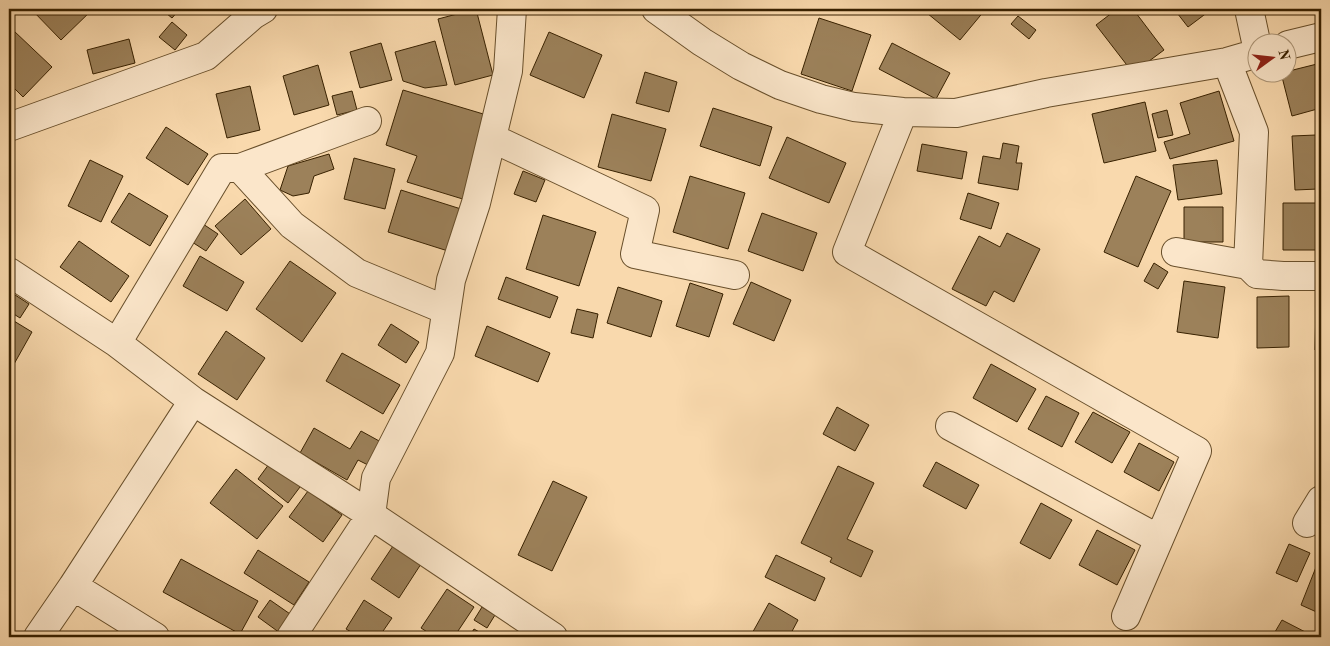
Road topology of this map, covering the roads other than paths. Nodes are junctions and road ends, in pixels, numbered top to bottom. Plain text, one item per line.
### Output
1 (512, 9) edge
2 (656, 9) edge
3 (1249, 9) edge
4 (253, 11) edge
5 (1254, 32) edge
6 (1321, 37) edge
7 (1298, 43) edge
8 (1248, 55) edge
9 (1227, 62) junction
10 (903, 112) junction
11 (367, 121) dead end
12 (9, 127) edge
13 (492, 138) junction
14 (240, 168) junction
15 (1176, 252) dead end
16 (1248, 265) junction
17 (9, 272) edge
18 (736, 275) dead end
19 (1321, 276) edge
20 (446, 310) junction
21 (117, 344) junction
22 (193, 401) junction
23 (950, 426) dead end
24 (1321, 500) edge
25 (371, 515) junction
26 (1307, 523) dead end
27 (1159, 539) junction
28 (73, 586) junction
29 (1126, 616) dead end
30 (38, 637) edge
31 (155, 637) edge
32 (290, 637) edge
33 (553, 637) edge

1 - 13 street
2 - 10 street
3 - 5 street
4 - 12 street
6 - 7 street
8 - 9 street
9 - 10 street
9 - 16 street
10 - 27 street
11 - 14 street
13 - 18 street
13 - 20 street
14 - 20 street
14 - 21 street
15 - 16 street
16 - 19 street
17 - 21 street
20 - 25 street
21 - 22 street
22 - 25 street
22 - 28 street
23 - 27 street
24 - 26 street
25 - 32 street
25 - 33 street
27 - 29 street
28 - 30 street
28 - 31 street

